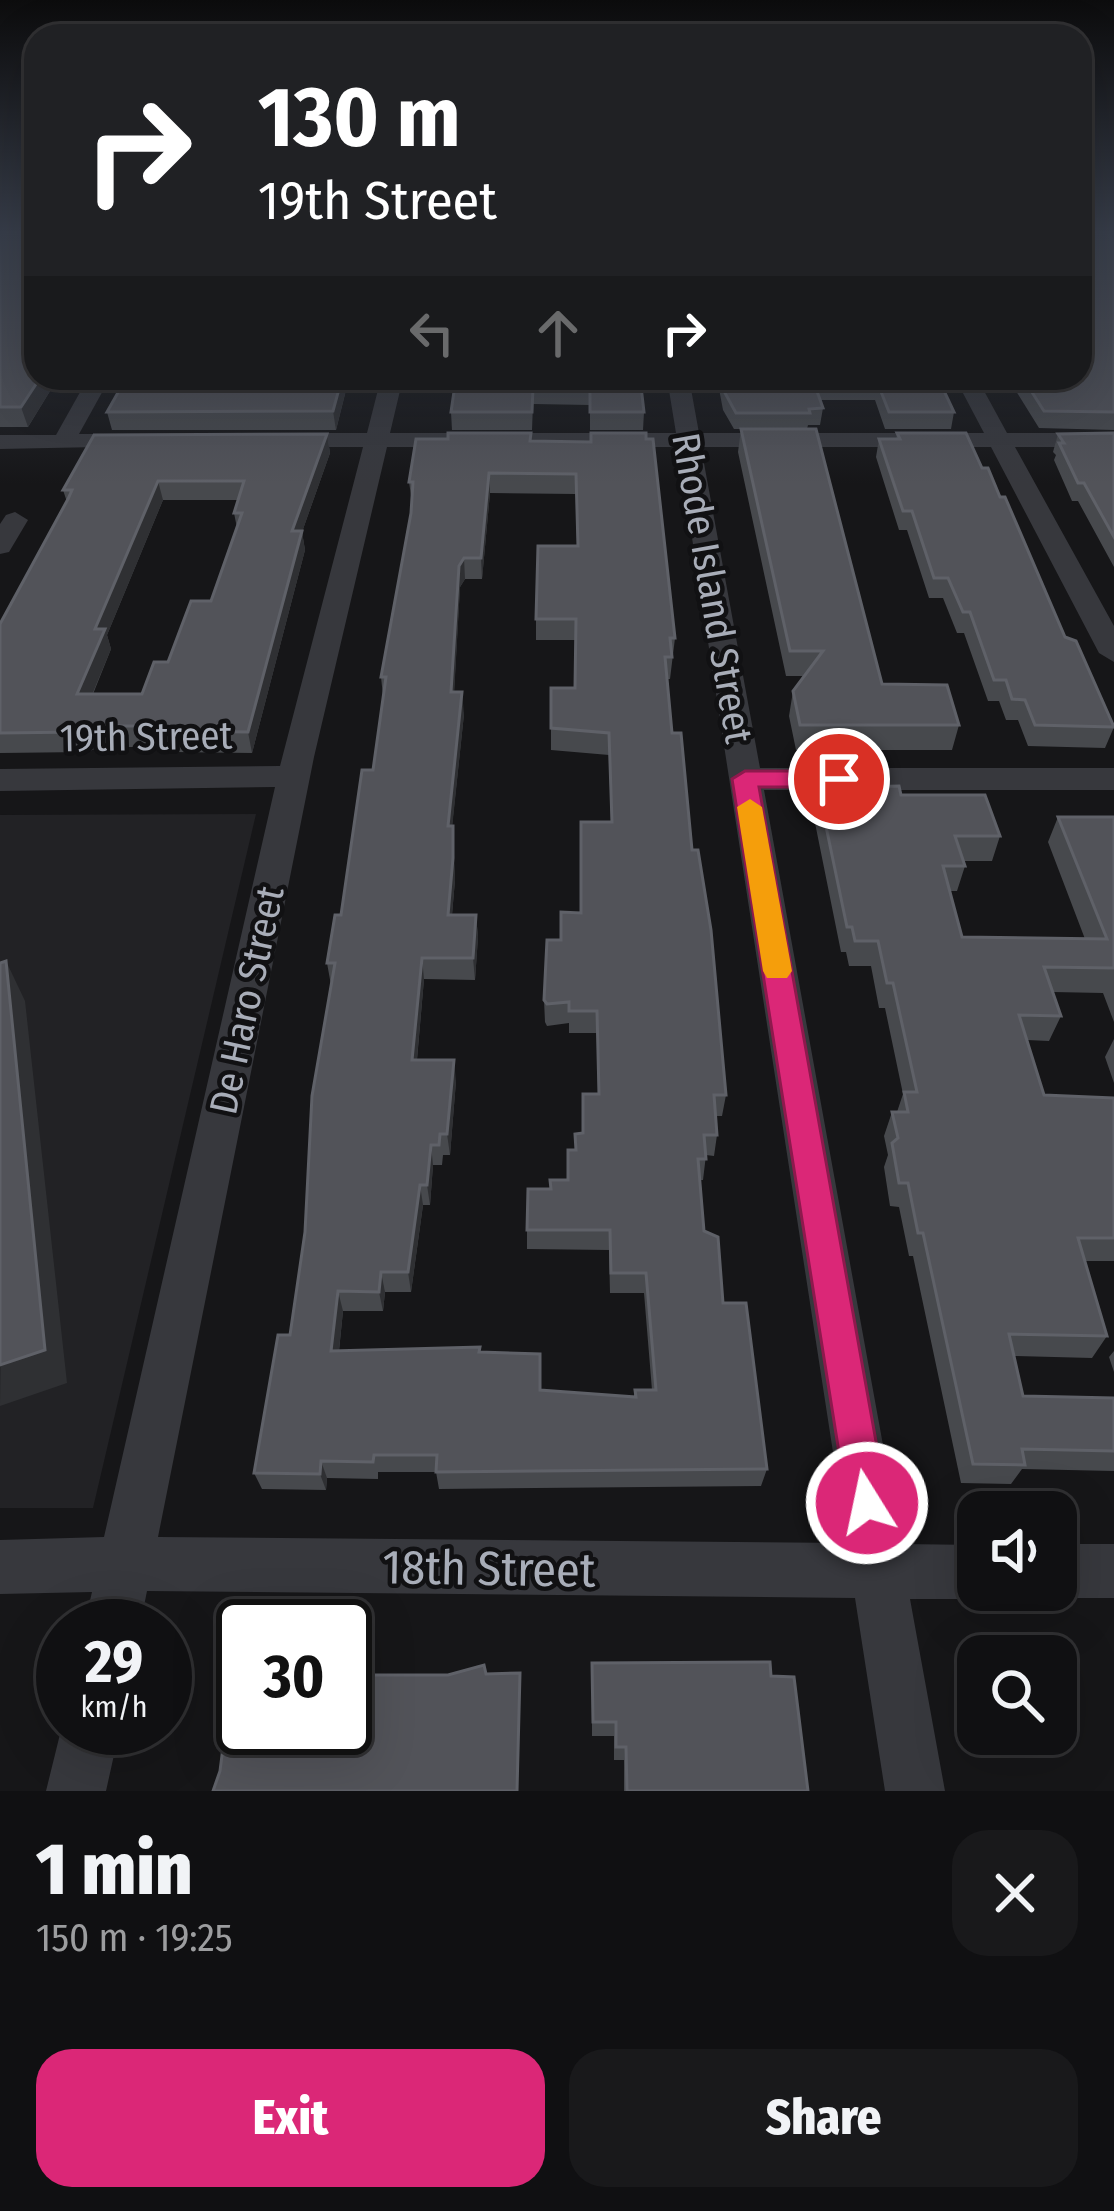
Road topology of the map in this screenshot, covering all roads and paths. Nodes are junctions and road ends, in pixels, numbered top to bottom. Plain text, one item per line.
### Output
1 (92, 390) edge
2 (389, 390) edge
3 (680, 390) edge
4 (973, 390) edge
5 (379, 439) junction
6 (245, 440) edge
7 (1000, 440) junction
8 (1114, 440) edge
9 (156, 441) edge
10 (688, 441) junction
11 (0, 442) edge
12 (63, 442) junction
13 (15, 520) dead end
14 (0, 546) edge
15 (1114, 653) edge
16 (294, 776) junction
17 (745, 779) junction
18 (1114, 779) edge
19 (0, 780) edge
20 (125, 1564) junction
21 (0, 1567) edge
22 (1077, 1571) edge
23 (1114, 1571) edge
24 (878, 1572) junction
25 (957, 1572) edge
26 (118, 1599) edge
27 (84, 1755) edge
28 (76, 1791) edge
29 (915, 1791) edge

1 - 12 street
2 - 5 street, De Haro Street
3 - 10 street, Rhode Island Street
4 - 7 street
5 - 6 street
5 - 10 street
5 - 16 street, De Haro Street
7 - 8 street
7 - 10 street
7 - 15 street
9 - 12 street
10 - 17 street, Rhode Island Street
11 - 12 street
13 - 14 street
16 - 19 street, 19th Street
16 - 20 street, De Haro Street
17 - 18 street
17 - 24 street, Rhode Island Street
20 - 21 street, 18th Street
20 - 24 street, 18th Street
20 - 26 street, De Haro Street
22 - 23 street
24 - 25 street, 18th Street
24 - 29 street, Rhode Island Street
27 - 28 street

